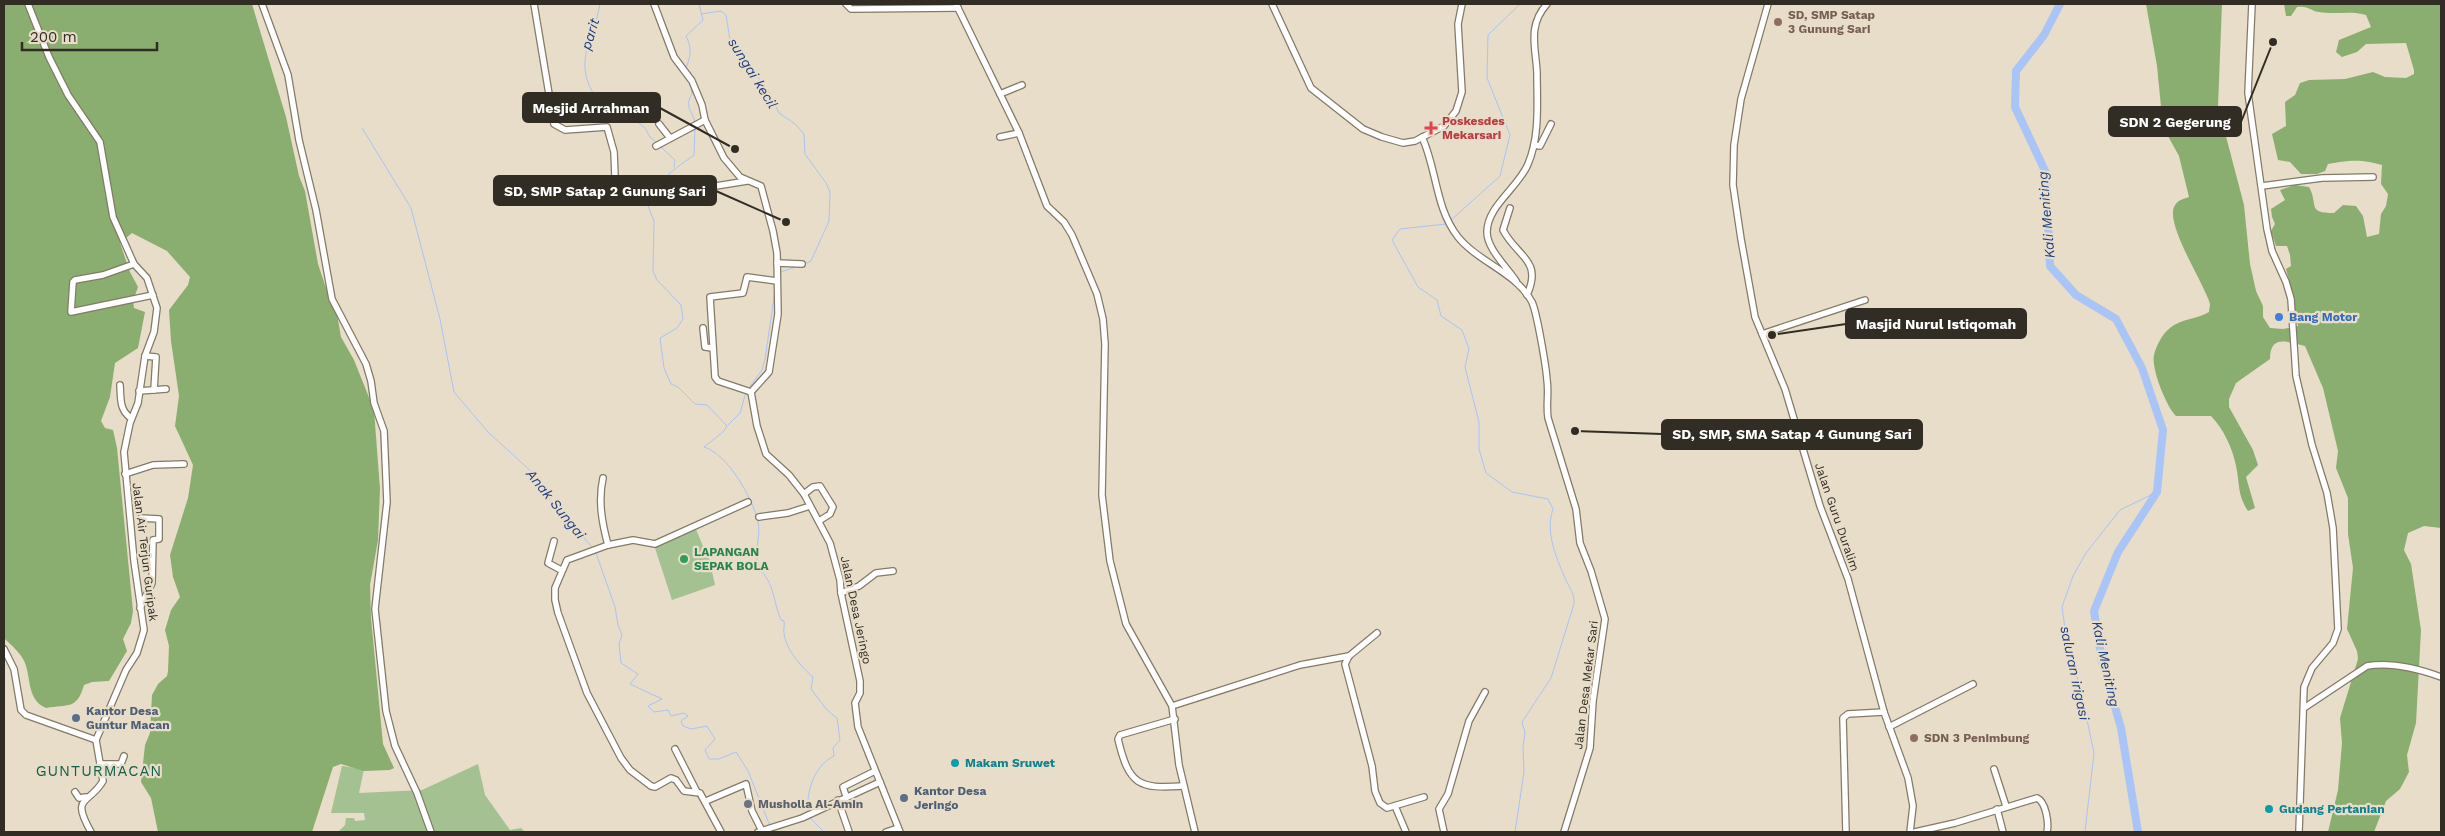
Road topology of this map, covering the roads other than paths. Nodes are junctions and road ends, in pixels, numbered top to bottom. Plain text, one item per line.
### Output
1 (28, 4) edge
2 (262, 4) edge
3 (534, 4) edge
4 (654, 4) edge
5 (846, 4) edge
6 (1272, 4) edge
7 (1462, 4) edge
8 (1547, 4) edge
9 (1768, 4) edge
10 (2252, 4) edge
11 (957, 6) edge
12 (1022, 85) dead end
13 (1000, 94) junction
14 (705, 120) junction
15 (659, 124) dead end
16 (1551, 124) dead end
17 (1019, 133) junction
18 (1000, 137) dead end
19 (1422, 137) junction
20 (670, 138) junction
21 (1534, 144) junction
22 (656, 146) dead end
23 (2373, 177) dead end
24 (747, 181) junction
25 (2262, 186) junction
26 (1510, 208) dead end
27 (134, 264) junction
28 (802, 264) dead end
29 (777, 267) junction
30 (775, 280) junction
31 (1520, 288) junction
32 (154, 295) junction
33 (1527, 296) junction
34 (1865, 300) dead end
35 (703, 328) dead end
36 (1762, 334) junction
37 (712, 348) junction
38 (145, 356) junction
39 (120, 385) dead end
40 (166, 389) dead end
41 (154, 390) junction
42 (746, 390) junction
43 (139, 391) junction
44 (132, 418) junction
45 (184, 464) dead end
46 (125, 474) junction
47 (603, 478) dead end
48 (804, 494) junction
49 (748, 502) dead end
50 (810, 506) junction
51 (760, 517) dead end
52 (141, 518) dead end
53 (818, 521) junction
54 (554, 541) dead end
55 (608, 545) junction
56 (561, 570) junction
57 (893, 571) dead end
58 (841, 593) junction
59 (140, 608) junction
60 (1377, 633) dead end
61 (4, 649) edge
62 (1349, 656) junction
63 (2441, 677) edge
64 (1973, 684) dead end
65 (1486, 692) dead end
66 (1172, 706) junction
67 (2304, 708) junction
68 (1884, 712) junction
69 (1175, 719) junction
70 (1889, 727) junction
71 (96, 740) junction
72 (675, 749) dead end
73 (124, 756) dead end
74 (100, 764) junction
75 (1994, 769) dead end
76 (875, 771) junction
77 (880, 782) junction
78 (1183, 786) junction
79 (75, 792) dead end
80 (697, 792) junction
81 (846, 796) junction
82 (86, 797) junction
83 (1424, 797) dead end
84 (838, 800) junction
85 (706, 802) junction
86 (1395, 806) junction
87 (2006, 806) junction
88 (1997, 809) junction
89 (899, 830) edge
90 (760, 831) edge
91 (91, 832) edge
92 (430, 832) edge
93 (722, 832) edge
94 (849, 832) edge
95 (886, 832) edge
96 (1195, 832) edge
97 (1406, 832) edge
98 (1444, 832) edge
99 (1564, 832) edge
100 (1846, 832) edge
101 (1910, 832) edge
102 (1915, 832) edge
103 (2003, 832) edge
104 (2047, 832) edge
105 (2299, 832) edge

1 - 27 street, Jalan Air Terjun Guripak
2 - 92 street
3 - 24 street
4 - 14 street
5 - 11 street
6 - 19 street
7 - 19 street
8 - 21 street
9 - 36 street, Jalan Guru Duralim
10 - 25 street
11 - 13 street
12 - 13 street
13 - 17 street
14 - 20 street
14 - 24 street
15 - 20 street
16 - 21 street
17 - 18 street
17 - 66 street
19 - 31 street, Jalan Desa Mekar Sari
20 - 22 street
21 - 31 street
23 - 25 street
24 - 29 street
25 - 67 street
26 - 33 street
27 - 32 street, Jalan Air Terjun Guripak
27 - 32 street
28 - 29 street
29 - 30 street
30 - 37 street
30 - 42 street
31 - 33 street, Jalan Desa Mekar Sari
32 - 38 street, Jalan Air Terjun Guripak
33 - 99 street, Jalan Desa Mekar Sari
34 - 36 street
35 - 37 street
36 - 68 street, Jalan Guru Duralim
37 - 42 street
38 - 41 street
38 - 43 street, Jalan Air Terjun Guripak
39 - 44 street
40 - 41 street
41 - 43 street
42 - 48 street, Jalan Desa Jeringo
43 - 44 street, Jalan Air Terjun Guripak
44 - 46 street, Jalan Air Terjun Guripak
45 - 46 street
46 - 59 street, Jalan Air Terjun Guripak
47 - 55 street
48 - 50 street, Jalan Desa Jeringo
48 - 53 street
49 - 55 street
50 - 51 street
50 - 53 street, Jalan Desa Jeringo
52 - 59 street
53 - 58 street, Jalan Desa Jeringo
54 - 56 street
55 - 56 street
56 - 80 street
57 - 58 street
58 - 76 street, Jalan Desa Jeringo
59 - 71 street, Jalan Air Terjun Guripak
60 - 62 street
61 - 71 street
62 - 66 street
62 - 86 street
63 - 67 street
64 - 70 street
65 - 98 street
66 - 69 street
67 - 105 street
68 - 70 street, Jalan Guru Duralim
68 - 100 street
69 - 78 street
69 - 78 street
70 - 101 street, Jalan Guru Duralim
71 - 74 street
72 - 80 street
73 - 74 street
74 - 82 street
75 - 87 street
76 - 77 street, Jalan Desa Jeringo
76 - 81 street
77 - 81 street
77 - 89 street, Jalan Desa Jeringo
78 - 96 street
79 - 82 street
80 - 85 street
81 - 84 street
82 - 91 street
83 - 86 street
84 - 90 street
84 - 94 street
85 - 90 street
85 - 93 street
86 - 97 street
87 - 88 street
87 - 104 street
88 - 102 street
88 - 103 street
89 - 95 street

